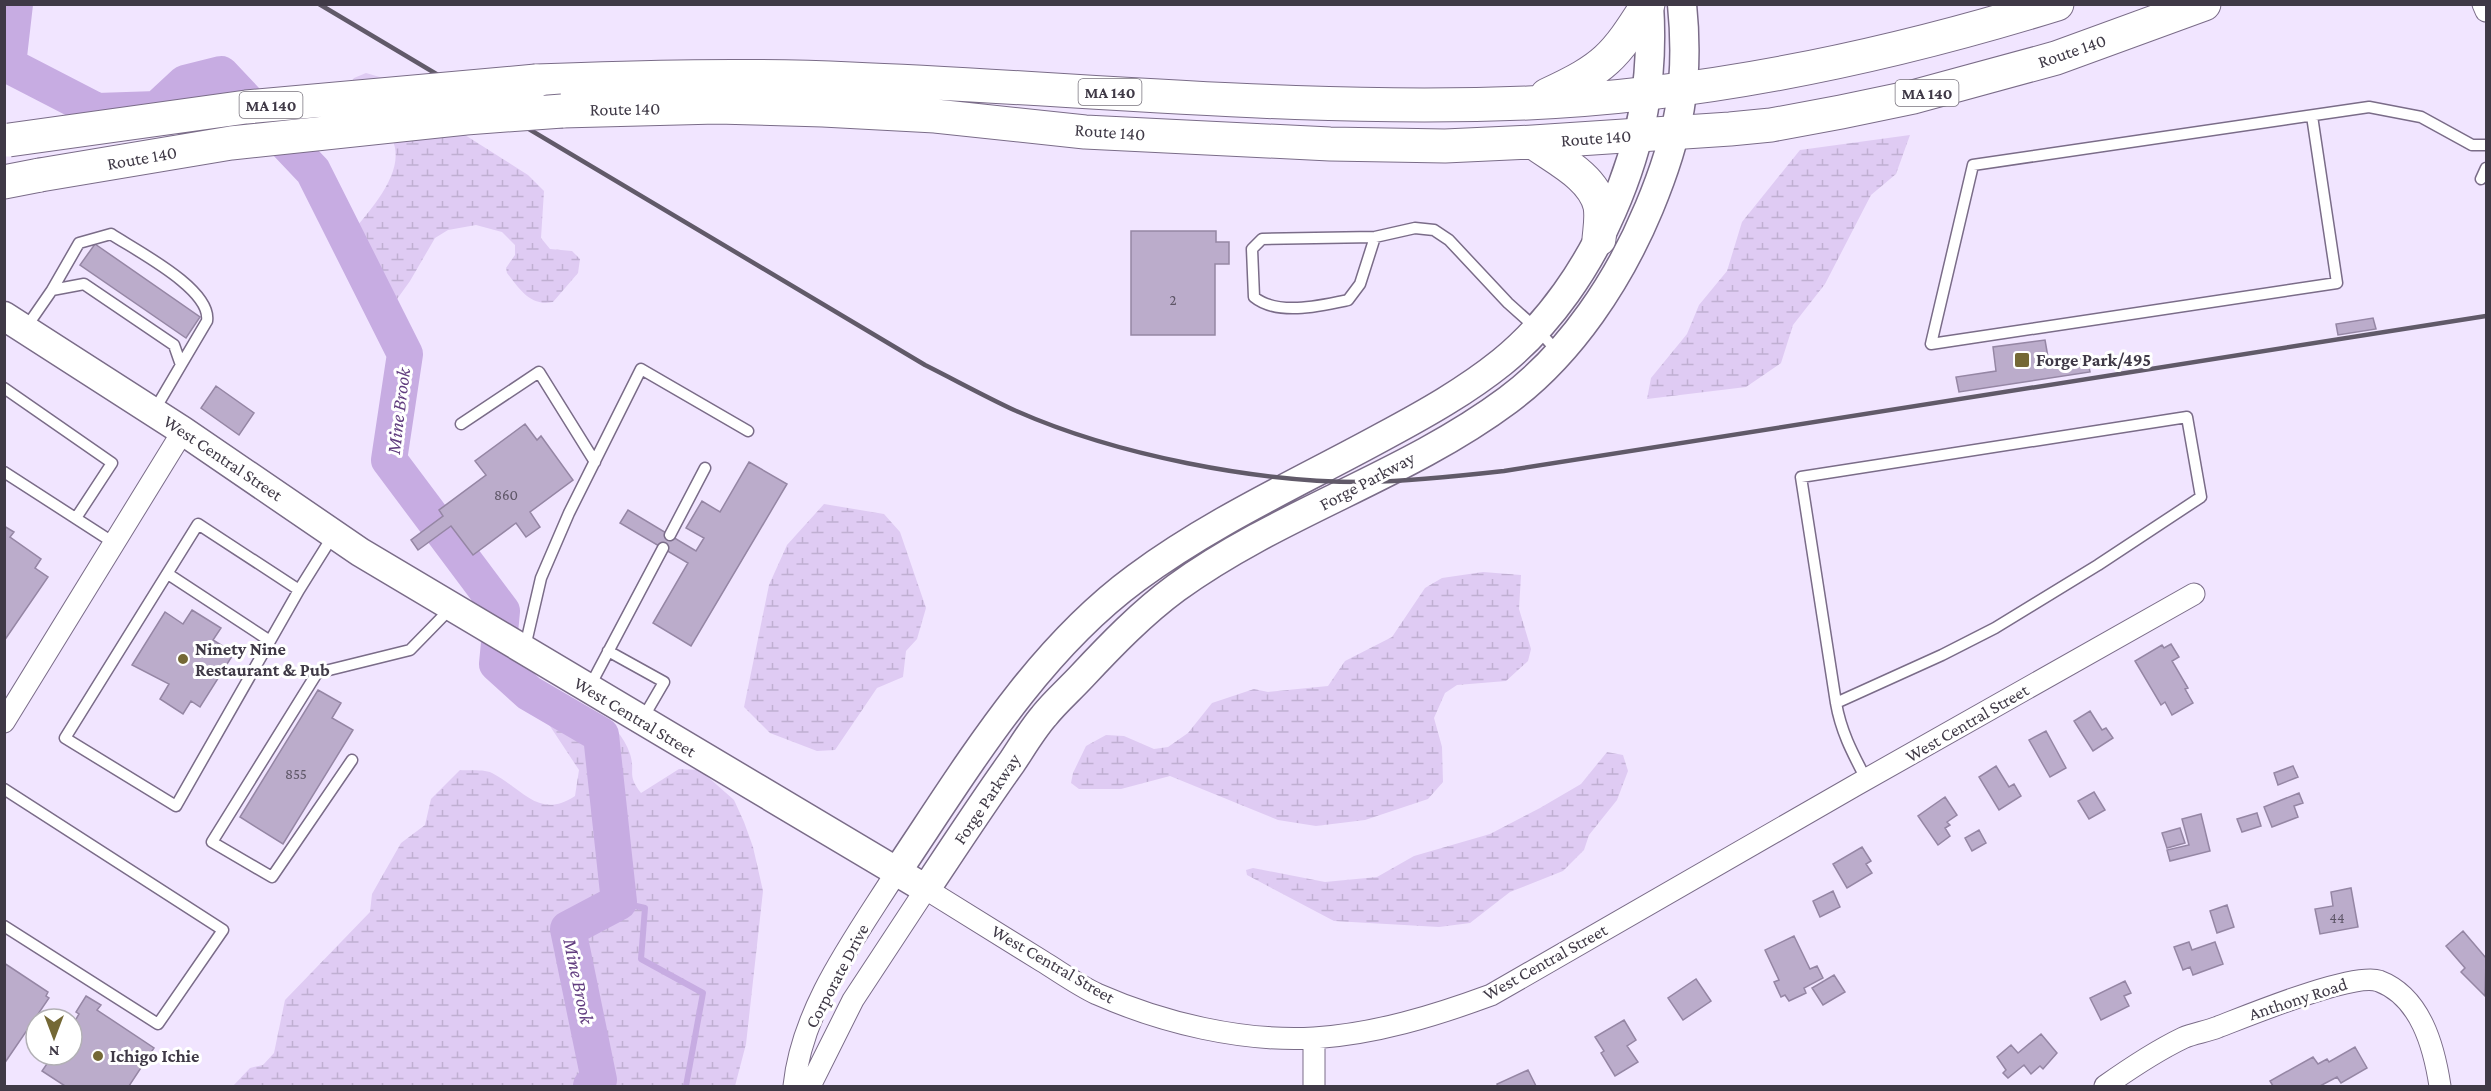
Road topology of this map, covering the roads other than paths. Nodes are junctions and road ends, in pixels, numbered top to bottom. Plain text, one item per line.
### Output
1 (1648, 4) edge
2 (1682, 4) edge
3 (2057, 4) edge
4 (2204, 4) edge
5 (2483, 4) edge
6 (2487, 11) edge
7 (1684, 88) junction
8 (1648, 92) junction
9 (1531, 103) junction
10 (2312, 116) junction
11 (1675, 132) junction
12 (1640, 134) junction
13 (7, 140) edge
14 (1533, 142) junction
15 (2487, 145) edge
16 (2487, 168) edge
17 (2481, 179) dead end
18 (6, 182) edge
19 (1375, 237) junction
20 (1599, 239) junction
21 (52, 290) junction
22 (15, 322) edge
23 (1537, 329) junction
24 (1558, 352) junction
25 (181, 365) junction
26 (4, 388) edge
27 (154, 412) junction
28 (461, 424) dead end
29 (183, 430) junction
30 (748, 430) dead end
31 (595, 462) junction
32 (705, 468) dead end
33 (4, 472) edge
34 (76, 518) junction
35 (334, 534) junction
36 (670, 535) dead end
37 (114, 543) junction
38 (663, 548) dead end
39 (168, 574) junction
40 (299, 590) junction
41 (2194, 594) dead end
42 (452, 607) junction
43 (270, 641) junction
44 (517, 646) junction
45 (608, 651) junction
46 (588, 689) junction
47 (1836, 703) junction
48 (642, 721) junction
49 (4, 722) edge
50 (352, 760) dead end
51 (1866, 780) junction
52 (4, 789) edge
53 (896, 873) junction
54 (926, 889) junction
55 (4, 926) edge
56 (1314, 1038) junction
57 (794, 1086) edge
58 (810, 1086) edge
59 (1314, 1086) edge
60 (2105, 1086) edge
61 (2440, 1086) edge

1 - 8 street, Forge Parkway
1 - 9 main road
2 - 7 street, Forge Parkway
3 - 7 main road, Route 140 / MA 140
4 - 11 main road, Route 140 / MA 140
5 - 6 street
7 - 8 main road, Route 140 / MA 140
7 - 11 street, Forge Parkway
8 - 9 main road, Route 140 / MA 140
8 - 12 street, Forge Parkway
9 - 13 main road, Route 140 / MA 140, bridge
10 - 10 lane
10 - 15 lane
11 - 12 main road, Route 140 / MA 140
11 - 24 street, Forge Parkway
12 - 14 main road, Route 140 / MA 140
12 - 20 street, Forge Parkway
14 - 18 main road, Route 140 / MA 140, bridge
14 - 20 main road
16 - 17 lane
19 - 19 lane
19 - 23 lane
20 - 23 street, Forge Parkway
21 - 22 lane
21 - 25 lane
21 - 25 lane
22 - 27 street, West Central Street
23 - 24 lane
23 - 53 street, Forge Parkway
24 - 54 street, Forge Parkway
25 - 27 lane
26 - 34 lane
27 - 29 street, West Central Street
28 - 31 lane
29 - 35 street, West Central Street
29 - 37 street
30 - 31 lane
31 - 44 lane
32 - 36 lane
33 - 34 lane
34 - 37 lane
35 - 40 lane
35 - 42 street, West Central Street
37 - 49 street
38 - 45 lane
39 - 40 lane
39 - 43 lane
39 - 43 lane
40 - 43 lane
41 - 51 street, West Central Street
42 - 44 street, West Central Street
42 - 50 lane
44 - 46 street, West Central Street
45 - 46 lane
45 - 48 lane
46 - 48 street, West Central Street
47 - 47 lane
47 - 51 lane
48 - 53 street, West Central Street
51 - 56 street, West Central Street
52 - 55 lane
53 - 54 street, West Central Street
53 - 57 street, Corporate Drive
54 - 56 street, West Central Street
54 - 58 street, Corporate Drive
56 - 59 street
60 - 61 street, Anthony Road

